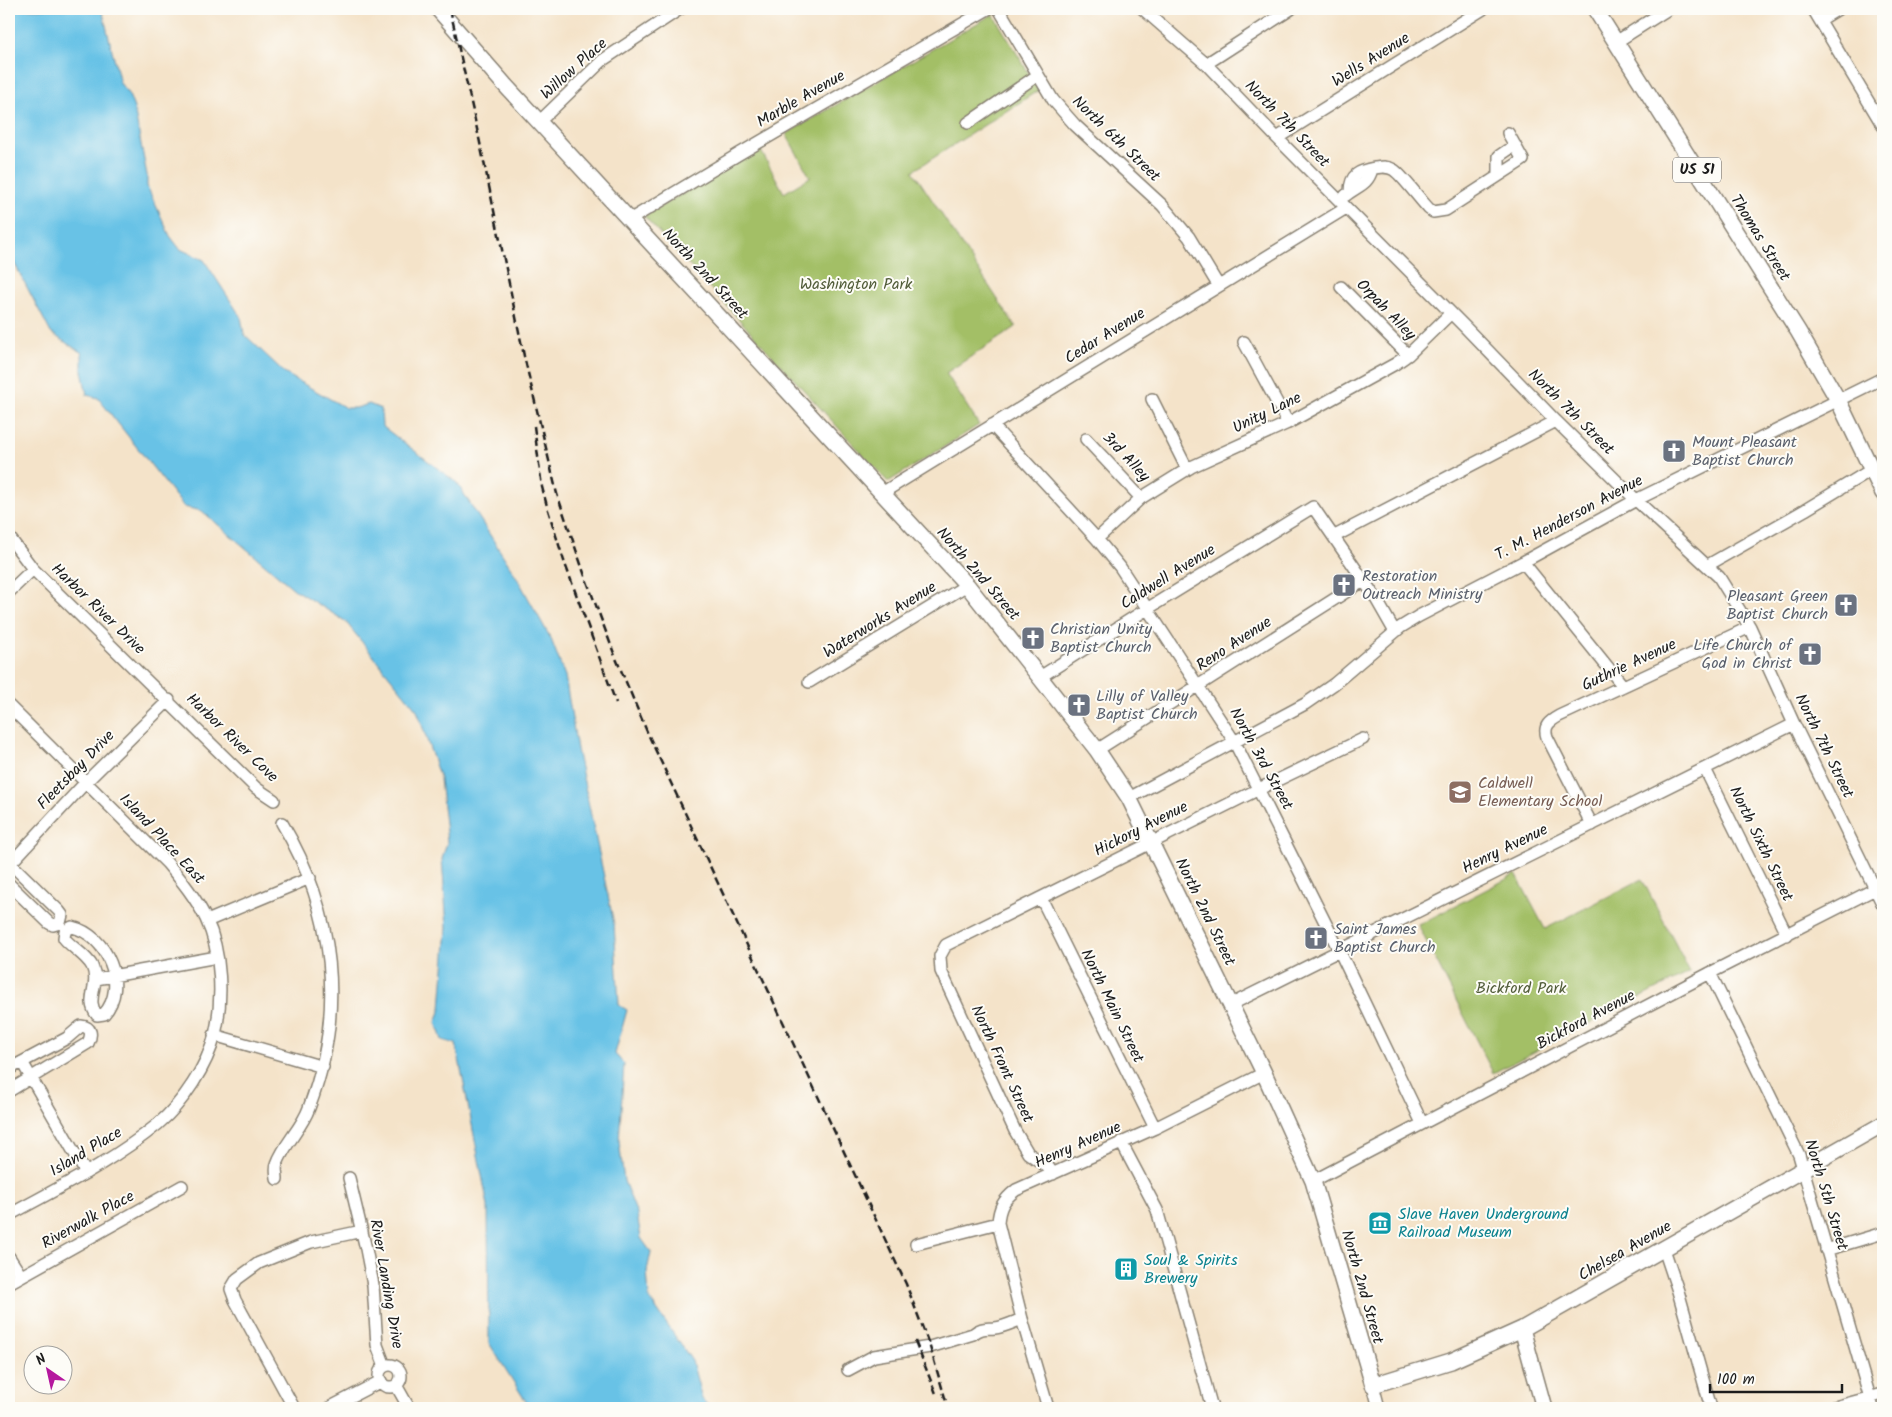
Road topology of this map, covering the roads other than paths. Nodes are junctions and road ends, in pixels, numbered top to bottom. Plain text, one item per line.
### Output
1 (438, 9) edge
2 (680, 9) edge
3 (988, 9) edge
4 (999, 9) edge
5 (1143, 9) edge
6 (1291, 9) edge
7 (1483, 9) edge
8 (1595, 9) edge
9 (1668, 9) edge
10 (1813, 9) edge
11 (1838, 9) edge
12 (1820, 20) junction
13 (1616, 42) junction
14 (1206, 64) junction
15 (1038, 76) junction
16 (540, 121) junction
17 (968, 123) dead end
18 (1883, 126) edge
19 (1508, 133) dead end
20 (1277, 138) junction
21 (1515, 145) junction
22 (1499, 175) junction
23 (1343, 205) junction
24 (631, 219) junction
25 (1218, 285) junction
26 (1341, 286) dead end
27 (1451, 313) junction
28 (1244, 342) dead end
29 (1408, 355) junction
30 (1883, 378) edge
31 (1152, 399) dead end
32 (1838, 400) junction
33 (1556, 421) junction
34 (1288, 423) junction
35 (992, 425) junction
36 (1086, 439) dead end
37 (1187, 469) junction
38 (1871, 470) junction
39 (882, 493) junction
40 (1883, 494) edge
41 (1141, 498) junction
42 (1636, 500) junction
43 (1335, 536) junction
44 (9, 537) edge
45 (1096, 539) junction
46 (1523, 562) junction
47 (1708, 565) junction
48 (33, 569) junction
49 (1363, 581) junction
50 (967, 584) junction
51 (9, 592) edge
52 (1147, 609) junction
53 (1750, 627) junction
54 (1394, 632) junction
55 (1040, 677) junction
56 (809, 682) dead end
57 (1623, 686) junction
58 (1198, 687) junction
59 (168, 700) junction
60 (9, 706) edge
61 (1794, 724) junction
62 (1363, 739) dead end
63 (1234, 741) junction
64 (1097, 750) junction
65 (1705, 769) junction
66 (86, 782) junction
67 (1259, 788) junction
68 (1129, 798) junction
69 (274, 800) dead end
70 (282, 823) dead end
71 (1592, 825) junction
72 (1151, 842) junction
73 (9, 863) edge
74 (310, 878) junction
75 (9, 884) edge
76 (1875, 889) junction
77 (1040, 898) junction
78 (1883, 905) edge
79 (207, 920) junction
80 (1787, 935) junction
81 (1339, 950) junction
82 (940, 956) joint
83 (218, 957) junction
84 (1710, 973) junction
85 (115, 976) junction
86 (96, 979) junction
87 (1230, 1004) junction
88 (214, 1035) junction
89 (22, 1062) junction
90 (323, 1066) junction
91 (9, 1069) edge
92 (1264, 1073) junction
93 (32, 1078) junction
94 (9, 1091) edge
95 (175, 1108) joint
96 (1422, 1123) junction
97 (1883, 1124) edge
98 (1156, 1128) junction
99 (1121, 1142) junction
100 (1804, 1168) junction
101 (86, 1173) junction
102 (1053, 1174) junction
103 (348, 1178) dead end
104 (278, 1179) dead end
105 (1313, 1181) junction
106 (182, 1186) dead end
107 (9, 1215) edge
108 (998, 1224) junction
109 (362, 1230) junction
110 (1883, 1233) edge
111 (916, 1244) dead end
112 (1664, 1249) junction
113 (1826, 1250) junction
114 (9, 1257) edge
115 (12, 1279) edge
116 (1022, 1319) junction
117 (1522, 1329) junction
118 (385, 1366) junction
119 (848, 1370) dead end
120 (380, 1381) junction
121 (396, 1385) junction
122 (1373, 1385) junction
123 (1883, 1394) edge
124 (1872, 1403) edge
125 (294, 1408) edge
126 (329, 1408) edge
127 (409, 1408) edge
128 (1048, 1408) edge
129 (1212, 1408) edge
130 (1380, 1408) edge
131 (1544, 1408) edge
132 (1711, 1408) edge
133 (1831, 1408) edge

1 - 16 main road, North 2nd Street
2 - 16 street, Willow Place
3 - 24 street, Marble Avenue
4 - 15 street, North 6th Street
5 - 14 street, North 7th Street
6 - 14 street
7 - 20 street, Wells Avenue
8 - 13 main road, Thomas Street / US 51
9 - 13 street
10 - 12 street
11 - 12 street
12 - 18 street
13 - 32 main road, Thomas Street / US 51
14 - 20 street, North 7th Street
15 - 17 street
15 - 25 street, North 6th Street
16 - 24 main road, North 2nd Street
19 - 21 street
20 - 23 street, North 7th Street
21 - 22 street
21 - 22 street
22 - 23 street, Cedar Avenue
23 - 25 street, Cedar Avenue
23 - 27 street, North 7th Street
24 - 39 main road, North 2nd Street
25 - 35 street, Cedar Avenue
26 - 29 street, Orpah Alley
27 - 29 street, Unity Lane
27 - 33 street, North 7th Street
28 - 34 street
29 - 34 street, Unity Lane
30 - 32 street, T. M. Henderson Avenue
31 - 37 street
32 - 38 main road, Thomas Street / US 51
32 - 42 street, T. M. Henderson Avenue
33 - 42 street, North 7th Street
33 - 43 street
34 - 37 street, Unity Lane
35 - 39 street, Cedar Avenue
35 - 45 street, North 3rd Street
36 - 41 street, 3rd Alley
37 - 41 street, Unity Lane
38 - 40 main road, Thomas Street / US 51
38 - 47 street
39 - 50 main road, North 2nd Street
41 - 45 street, Unity Lane
42 - 46 street, T. M. Henderson Avenue
42 - 47 street, North 7th Street
43 - 49 street
43 - 52 street, Caldwell Avenue
44 - 48 street, Harbor River Drive
45 - 52 street, North 3rd Street
46 - 54 street, T. M. Henderson Avenue
46 - 57 street
47 - 53 street, North 7th Street
48 - 51 street
48 - 59 street, Harbor River Drive
49 - 54 street
49 - 58 street, Reno Avenue
50 - 55 main road, North 2nd Street
50 - 56 street, Waterworks Avenue
52 - 55 street, Caldwell Avenue
52 - 58 street, North 3rd Street
53 - 57 street, Guthrie Avenue
53 - 61 street, North 7th Street
54 - 63 street, T. M. Henderson Avenue
55 - 64 main road, North 2nd Street
57 - 71 street, Guthrie Avenue
58 - 63 street, North 3rd Street
58 - 64 street, Reno Avenue
59 - 66 street, Fleetsbay Drive
59 - 69 street, Harbor River Cove
60 - 66 street, Island Place East
61 - 65 street, Henry Avenue
61 - 76 street, North 7th Street
62 - 67 street, Hickory Avenue
63 - 67 street, North 3rd Street
63 - 68 street, T. M. Henderson Avenue
64 - 68 main road, North 2nd Street
65 - 71 street, Henry Avenue
65 - 80 street, North Sixth Street
66 - 73 street, Fleetsbay Drive
66 - 79 street, Island Place East
67 - 72 street, Hickory Avenue
67 - 81 street, North 3rd Street
68 - 72 main road, North 2nd Street
70 - 74 street
71 - 81 street, Henry Avenue
72 - 77 street, Hickory Avenue
72 - 87 main road, North 2nd Street
73 - 75 street
74 - 79 street
74 - 90 street
76 - 78 street, North 7th Street
76 - 80 street, Bickford Avenue
77 - 82 street, Hickory Avenue
77 - 98 street, North Main Street
79 - 83 street, Island Place East
80 - 84 street, Bickford Avenue
81 - 87 street, Henry Avenue
81 - 96 street, North 3rd Street
82 - 102 street, North Front Street
83 - 85 street
83 - 88 street, Island Place East
84 - 96 street, Bickford Avenue
84 - 100 street, North 5th Street
85 - 86 street
85 - 86 street
85 - 86 street
87 - 92 main road, North 2nd Street
88 - 90 street
88 - 95 street, Island Place East
89 - 91 street
89 - 93 street
89 - 93 street
90 - 104 street
92 - 98 street, Henry Avenue
92 - 105 main road, North 2nd Street
93 - 94 street
93 - 101 street
95 - 101 street, Island Place
96 - 105 street, Bickford Avenue
97 - 100 main road, Chelsea Avenue
98 - 99 street, Henry Avenue
99 - 102 street, Henry Avenue
99 - 129 street
100 - 112 main road, Chelsea Avenue
100 - 113 street, North 5th Street
101 - 107 street, Island Place
102 - 108 street, Henry Avenue
103 - 109 street, River Landing Drive
105 - 122 main road, North 2nd Street
106 - 115 street, Riverwalk Place
108 - 111 street
108 - 116 street
109 - 118 street, River Landing Drive
109 - 125 street
110 - 113 street
112 - 117 main road, Chelsea Avenue
112 - 132 street
113 - 124 street, North 5th Street
114 - 115 street
116 - 119 street
116 - 128 street
117 - 122 main road, Chelsea Avenue
117 - 131 main road
118 - 120 street, River Landing Drive
118 - 121 street, River Landing Drive
120 - 121 street
120 - 126 street
121 - 127 street, River Landing Drive
122 - 130 street, North 2nd Street
123 - 124 street
124 - 133 street

